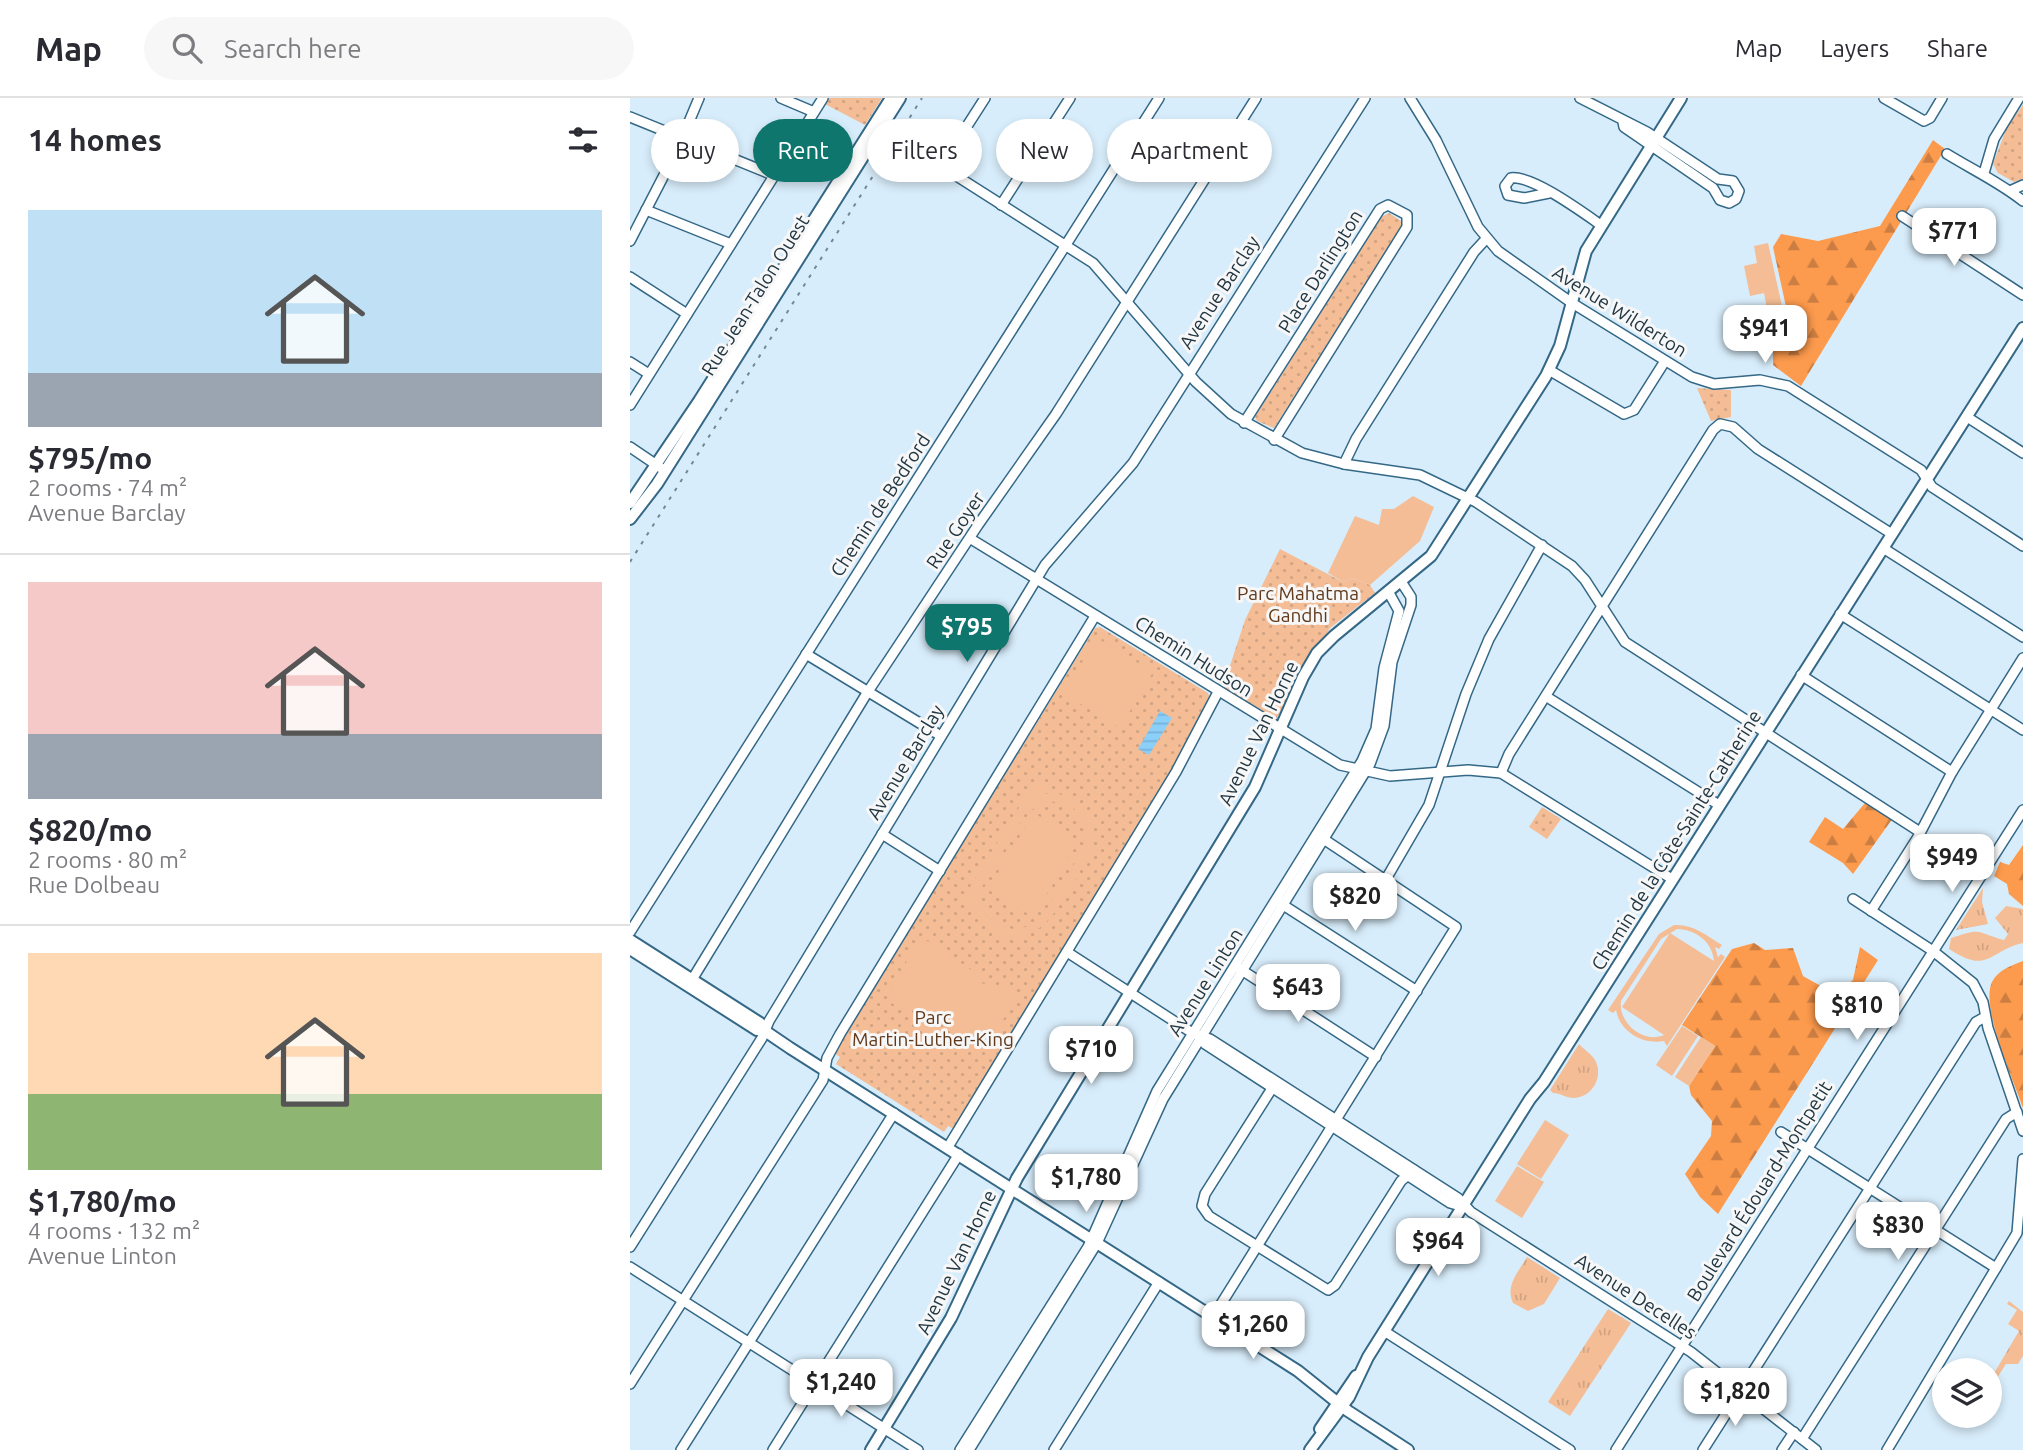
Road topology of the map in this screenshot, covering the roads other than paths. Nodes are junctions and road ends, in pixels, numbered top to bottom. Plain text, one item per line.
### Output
1 (699, 98) edge
2 (781, 98) edge
3 (823, 98) edge
4 (891, 98) edge
5 (900, 98) edge
6 (985, 98) edge
7 (1070, 98) edge
8 (1159, 98) edge
9 (1256, 98) edge
10 (1365, 98) edge
11 (1410, 98) edge
12 (1580, 98) edge
13 (1681, 98) edge
14 (1884, 98) edge
15 (1942, 98) edge
16 (2019, 98) edge
17 (814, 112) junction
18 (630, 117) edge
19 (690, 119) edge
20 (809, 119) edge
21 (651, 126) edge
22 (1654, 142) junction
23 (1947, 154) dead end
24 (1984, 173) junction
25 (660, 182) edge
26 (769, 182) edge
27 (2023, 185) edge
28 (2012, 190) junction
29 (1549, 193) dead end
30 (2023, 201) edge
31 (1001, 205) junction
32 (646, 210) junction
33 (1902, 216) dead end
34 (1601, 225) junction
35 (1486, 239) junction
36 (630, 241) edge
37 (731, 244) junction
38 (1067, 245) junction
39 (630, 277) edge
40 (2023, 295) edge
41 (1129, 301) junction
42 (1572, 303) junction
43 (687, 314) junction
44 (2023, 328) edge
45 (1665, 361) junction
46 (630, 362) edge
47 (1549, 370) junction
48 (1188, 373) junction
49 (649, 374) junction
50 (630, 405) edge
51 (1966, 417) junction
52 (1244, 423) junction
53 (1274, 440) junction
54 (630, 447) edge
55 (2023, 453) edge
56 (1344, 464) junction
57 (661, 468) junction
58 (1927, 479) junction
59 (1469, 498) junction
60 (632, 504) edge
61 (630, 519) edge
62 (1892, 534) junction
63 (971, 539) junction
64 (1542, 545) junction
65 (2023, 546) edge
66 (1883, 548) junction
67 (1036, 580) junction
68 (1402, 583) junction
69 (1389, 593) junction
70 (1603, 607) junction
71 (1840, 614) junction
72 (1095, 616) junction
73 (1395, 634) junction
74 (2023, 637) edge
75 (806, 654) junction
76 (2023, 659) edge
77 (1801, 675) junction
78 (1218, 692) junction
79 (867, 693) junction
80 (1547, 697) junction
81 (1991, 710) junction
82 (1281, 730) junction
83 (2023, 730) edge
84 (1765, 733) junction
85 (941, 736) junction
86 (1361, 771) junction
87 (1952, 772) junction
88 (1439, 773) junction
89 (1501, 773) junction
90 (1719, 806) junction
91 (2023, 810) edge
92 (1920, 832) junction
93 (881, 834) junction
94 (1320, 837) junction
95 (940, 871) junction
96 (1386, 879) junction
97 (1672, 879) junction
98 (1853, 899) dead end
99 (1280, 903) junction
100 (1871, 911) junction
101 (630, 932) edge
102 (630, 940) edge
103 (630, 949) edge
104 (1933, 951) junction
105 (1067, 953) junction
106 (1239, 969) junction
107 (690, 983) junction
108 (1417, 991) junction
109 (1130, 992) junction
110 (1985, 1017) junction
111 (765, 1031) junction
112 (1197, 1035) junction
113 (1376, 1057) junction
114 (825, 1069) junction
115 (1274, 1085) junction
116 (2017, 1112) junction
117 (894, 1113) junction
118 (1334, 1124) junction
119 (2023, 1131) edge
120 (1781, 1132) dead end
121 (948, 1147) junction
122 (1807, 1149) junction
123 (959, 1154) junction
124 (2023, 1159) edge
125 (1412, 1173) junction
126 (1012, 1187) junction
127 (1870, 1188) junction
128 (1464, 1207) junction
129 (1936, 1230) junction
130 (1095, 1241) junction
131 (1257, 1246) junction
132 (630, 1247) edge
133 (630, 1268) edge
134 (1996, 1268) junction
135 (1159, 1282) junction
136 (682, 1301) junction
137 (1213, 1317) junction
138 (1384, 1331) junction
139 (749, 1343) junction
140 (1682, 1346) junction
141 (630, 1384) edge
142 (814, 1384) junction
143 (1741, 1390) junction
144 (1339, 1404) junction
145 (884, 1429) junction
146 (1794, 1432) junction
147 (1802, 1439) junction
148 (681, 1450) edge
149 (773, 1450) edge
150 (871, 1450) edge
151 (918, 1450) edge
152 (960, 1450) edge
153 (969, 1450) edge
154 (1054, 1450) edge
155 (1309, 1450) edge
156 (1408, 1450) edge
157 (1570, 1450) edge
158 (1616, 1450) edge
159 (1703, 1450) edge
160 (1782, 1450) edge
161 (1816, 1450) edge
162 (1886, 1450) edge

1 - 19 street
2 - 17 street
3 - 17 street
4 - 57 main road, Rue Jean-Talon Ouest
5 - 57 main road, Rue Jean-Talon Ouest
6 - 31 street
7 - 31 street
8 - 38 street, Chemin de Bedford
9 - 41 street, Rue Goyer
10 - 48 street, Avenue Barclay
11 - 35 street, Avenue Wilderton
12 - 22 street
13 - 22 main road, Avenue Van Horne
14 - 15 street
16 - 24 street
17 - 20 street
18 - 21 street
22 - 22 street
22 - 34 main road, Avenue Van Horne
23 - 24 street
24 - 28 street
25 - 32 street
26 - 37 street
27 - 28 street
28 - 30 street
29 - 34 street
31 - 38 street
32 - 36 street
32 - 37 street
33 - 40 street
34 - 42 main road, Avenue Van Horne
35 - 42 street, Avenue Wilderton
35 - 56 street
37 - 43 street
38 - 41 street
38 - 75 street, Chemin de Bedford
39 - 43 street
41 - 48 street
41 - 63 street, Rue Goyer
42 - 45 street, Avenue Wilderton
42 - 47 main road, Avenue Van Horne
43 - 49 street
44 - 51 main road, Chemin de la Côte-Sainte-Catherine
45 - 47 street
45 - 58 street, Avenue Wilderton
46 - 49 street
47 - 59 main road, Avenue Van Horne
48 - 52 street
48 - 67 street, Avenue Barclay
49 - 50 street
51 - 55 street
51 - 58 main road, Chemin de la Côte-Sainte-Catherine
52 - 53 street
52 - 53 street, Place Darlington
53 - 56 street
54 - 57 street
56 - 59 street
57 - 60 main road, Rue Jean-Talon Ouest
58 - 62 main road, Chemin de la Côte-Sainte-Catherine
58 - 65 street, Avenue Wilderton
59 - 64 street
59 - 68 main road, Avenue Van Horne
60 - 61 main road, Rue Jean-Talon Ouest
62 - 66 main road, Chemin de la Côte-Sainte-Catherine
62 - 70 street
63 - 67 street, Chemin Hudson
63 - 79 street, Rue Goyer
64 - 70 street
64 - 88 street
66 - 71 main road, Chemin de la Côte-Sainte-Catherine
66 - 74 street
67 - 72 street, Chemin Hudson
67 - 85 street, Avenue Barclay
68 - 69 main road, Avenue Van Horne
68 - 73 street, Avenue Linton
69 - 73 street, Avenue Linton
69 - 82 main road, Avenue Van Horne
70 - 80 street
70 - 84 street
71 - 77 main road, Chemin de la Côte-Sainte-Catherine
71 - 81 street
72 - 78 street, Chemin Hudson
72 - 95 street
73 - 86 street, Avenue Linton
75 - 79 street
75 - 101 street, Chemin de Bedford
76 - 81 street
77 - 84 main road, Chemin de la Côte-Sainte-Catherine
77 - 87 street
78 - 82 street, Chemin Hudson
78 - 105 street
79 - 85 street
79 - 107 street, Rue Goyer
80 - 89 street
80 - 90 street
81 - 83 street
81 - 87 street
82 - 86 street, Chemin Hudson
82 - 109 main road, Avenue Van Horne
84 - 90 main road, Chemin de la Côte-Sainte-Catherine
84 - 92 street
85 - 93 street, Avenue Barclay
86 - 88 street, Chemin Hudson
86 - 94 street, Avenue Linton
87 - 92 street
88 - 89 street, Chemin Hudson
88 - 96 street
89 - 97 street, Chemin Hudson
90 - 97 main road, Chemin de la Côte-Sainte-Catherine
91 - 104 street, Boulevard Édouard-Montpetit
92 - 100 street
93 - 95 street
93 - 111 street, Avenue Barclay
94 - 96 street
94 - 99 street, Avenue Linton
95 - 114 street
96 - 108 street
97 - 128 main road, Chemin de la Côte-Sainte-Catherine
98 - 100 street
99 - 106 street, Avenue Linton
99 - 108 street
100 - 104 street
102 - 107 main road
103 - 107 main road
104 - 110 street
104 - 122 street, Boulevard Édouard-Montpetit
105 - 109 street, Avenue Decelles
105 - 121 street
106 - 112 street, Avenue Linton
106 - 113 street
107 - 111 main road
108 - 113 street
109 - 112 street, Avenue Decelles
109 - 126 main road, Avenue Van Horne
110 - 116 street
110 - 127 street
111 - 114 main road
111 - 132 street, Avenue Barclay
112 - 115 street, Avenue Decelles
112 - 130 street, Avenue Linton
113 - 118 street
114 - 117 main road
114 - 136 street
115 - 118 street, Avenue Decelles
115 - 131 street
116 - 119 street
116 - 129 street
117 - 121 main road
117 - 139 street
118 - 125 street, Avenue Decelles
118 - 131 street
120 - 122 street
121 - 123 main road
122 - 127 street
122 - 140 street, Boulevard Édouard-Montpetit
123 - 126 main road
123 - 142 street
124 - 134 street
125 - 128 street, Avenue Decelles
125 - 131 street
126 - 130 main road
126 - 145 main road, Avenue Van Horne
127 - 129 street
127 - 143 street
128 - 138 main road, Chemin de la Côte-Sainte-Catherine
128 - 140 street, Avenue Decelles
129 - 134 street
129 - 147 street
130 - 135 main road
130 - 152 street, Avenue Linton
130 - 153 street, Avenue Linton
131 - 137 street
133 - 136 street
134 - 162 street
135 - 137 main road
135 - 154 street
136 - 139 street
136 - 141 street
137 - 144 main road
138 - 144 main road, Chemin de la Côte-Sainte-Catherine
138 - 157 street
139 - 142 street
139 - 148 street
140 - 143 street, Avenue Decelles
140 - 158 street, Boulevard Édouard-Montpetit
142 - 145 street
142 - 149 street
143 - 146 street, Avenue Decelles
143 - 159 street
144 - 155 main road, Chemin de la Côte-Sainte-Catherine
144 - 156 main road
145 - 150 main road, Avenue Van Horne
145 - 151 street
146 - 147 street, Avenue Decelles
146 - 160 street
147 - 161 street, Avenue Decelles

